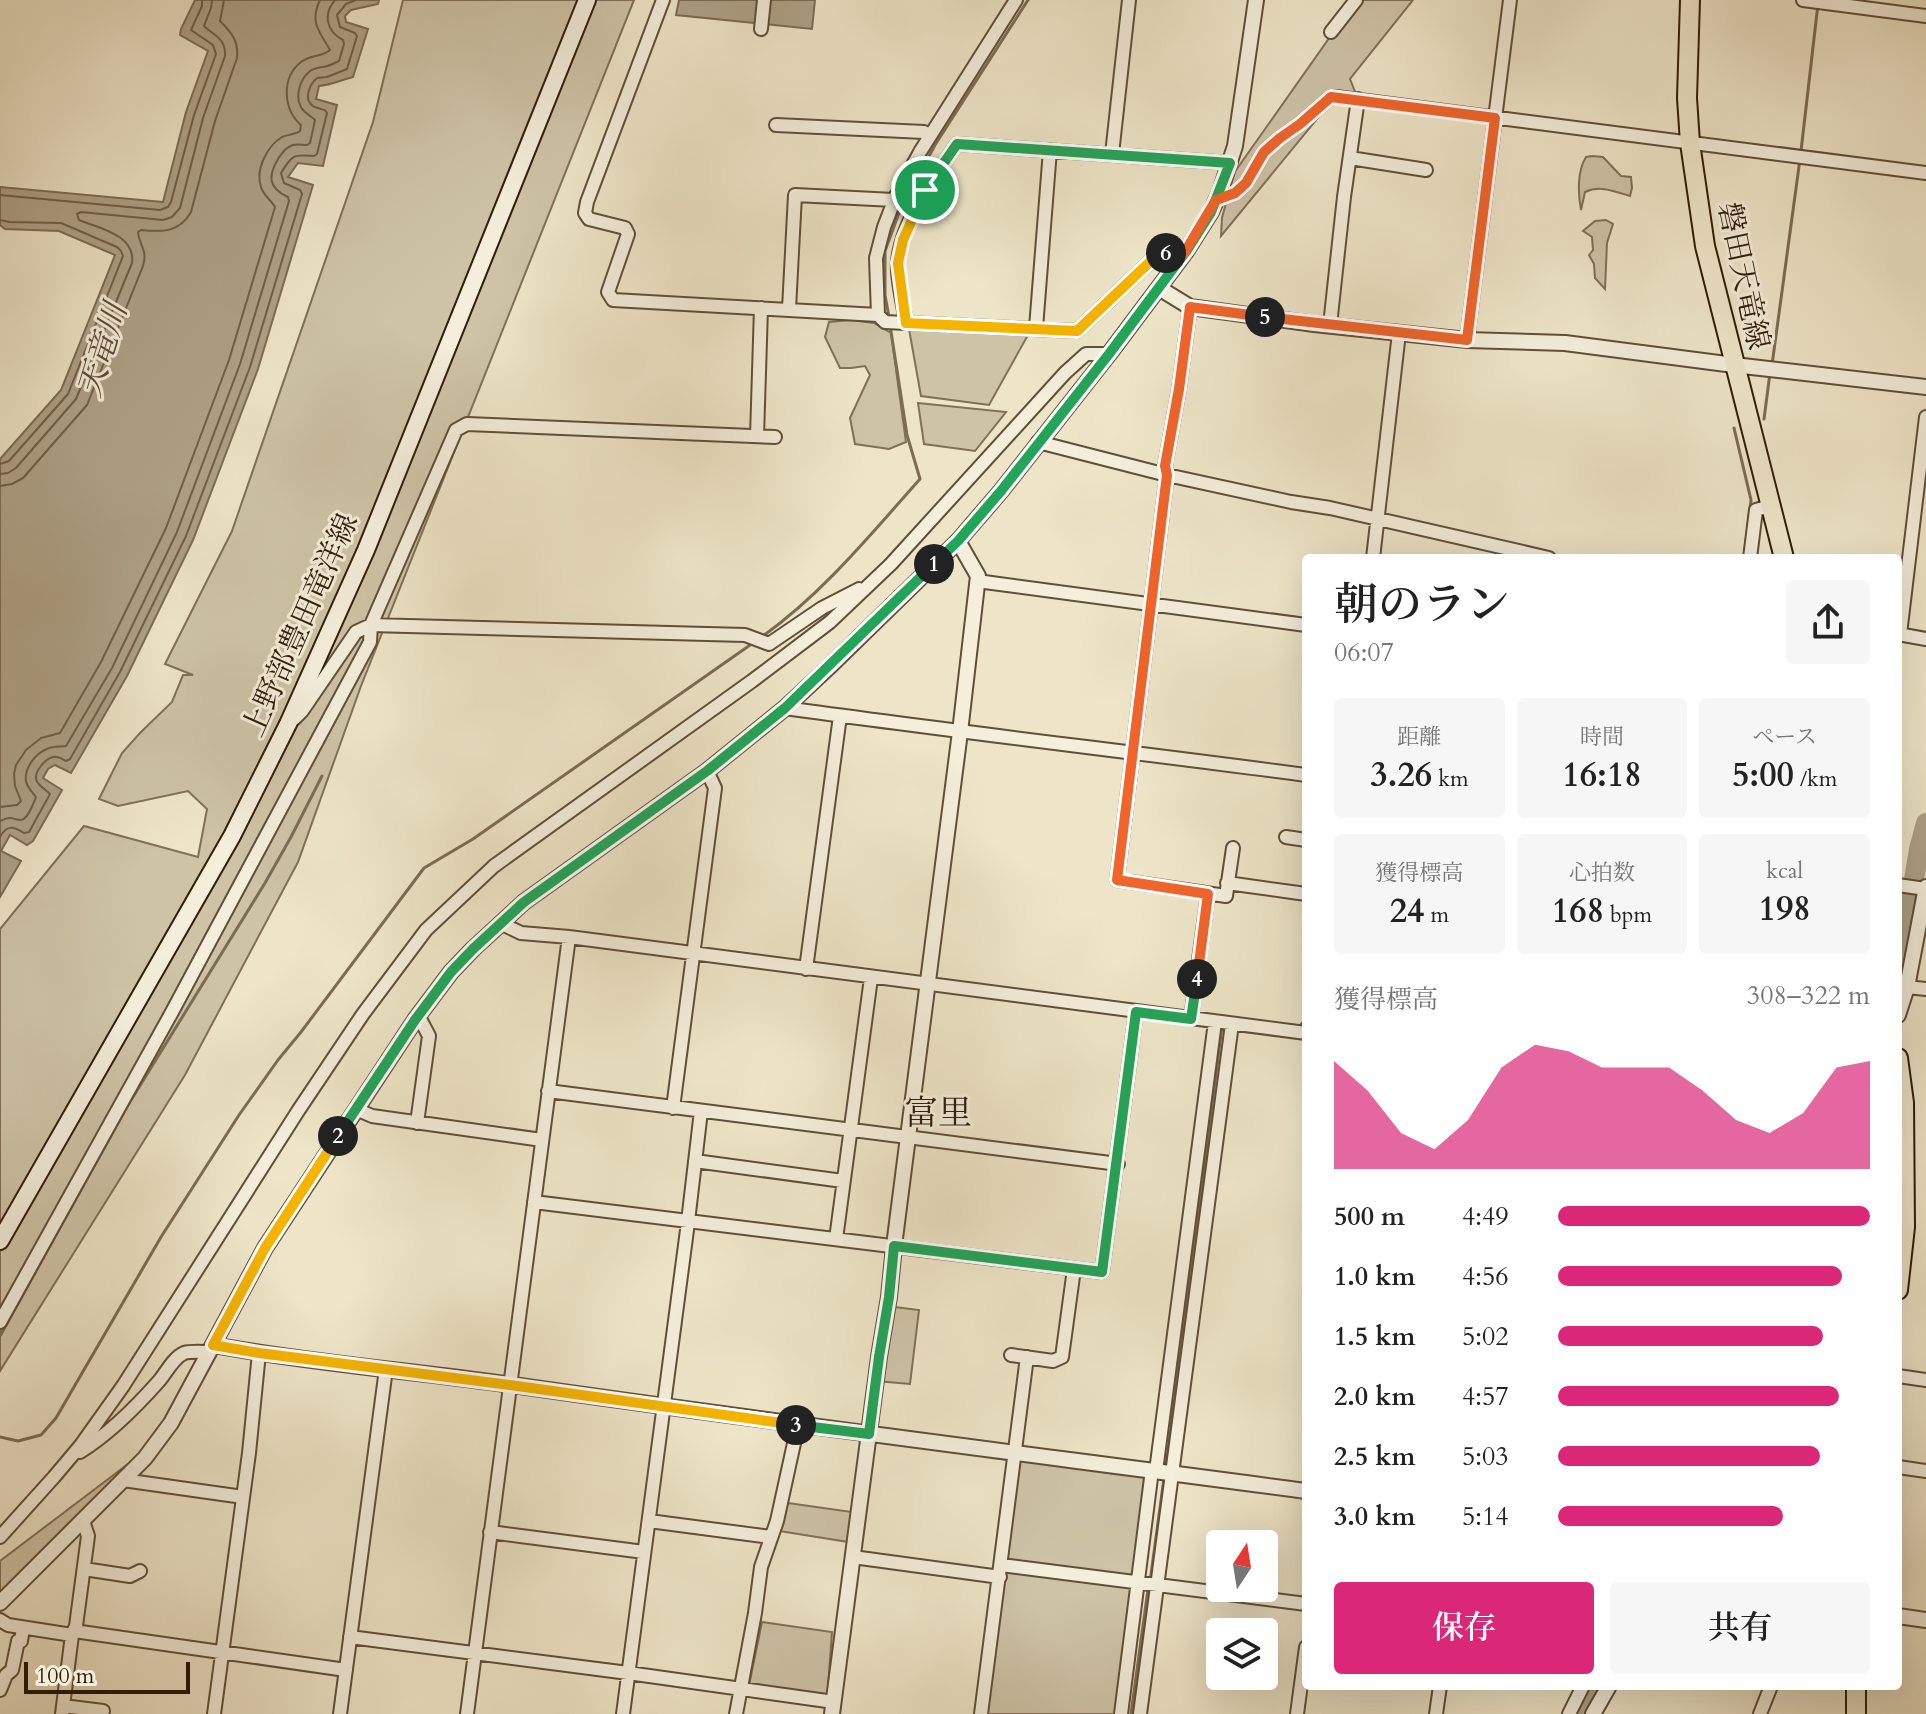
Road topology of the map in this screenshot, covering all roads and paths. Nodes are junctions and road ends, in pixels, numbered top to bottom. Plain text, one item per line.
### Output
1 (587, 0) edge
2 (663, 0) edge
3 (764, 0) edge
4 (1016, 0) edge
5 (1129, 0) edge
6 (1256, 0) edge
7 (1356, 0) edge
8 (1510, 0) edge
9 (1690, 0) edge
10 (1803, 0) edge
11 (1926, 16) edge
12 (761, 29) dead end
13 (1331, 32) dead end
14 (1358, 99) junction
15 (1495, 118) junction
16 (776, 125) dead end
17 (930, 136) junction
18 (1690, 143) junction
19 (1050, 150) junction
20 (1112, 154) junction
21 (1350, 158) junction
22 (1230, 163) junction
23 (1426, 170) dead end
24 (1926, 173) edge
25 (894, 200) junction
26 (1216, 200) junction
27 (1183, 255) junction
28 (1159, 288) junction
29 (1190, 307) junction
30 (761, 308) junction
31 (789, 309) junction
32 (878, 315) junction
33 (906, 323) junction
34 (1330, 325) junction
35 (1036, 328) junction
36 (1399, 333) junction
37 (1467, 340) junction
38 (1109, 354) junction
39 (1734, 365) junction
40 (1926, 387) edge
41 (1926, 417) edge
42 (757, 436) junction
43 (775, 437) dead end
44 (1038, 442) junction
45 (1167, 475) junction
46 (1770, 506) junction
47 (1378, 519) junction
48 (958, 541) junction
49 (1374, 554) edge
50 (1531, 554) edge
51 (1750, 554) edge
52 (1783, 554) edge
53 (977, 581) junction
54 (867, 587) junction
55 (1151, 605) junction
56 (1902, 610) edge
57 (1302, 624) edge
58 (371, 625) junction
59 (1902, 635) edge
60 (1926, 639) edge
61 (785, 708) junction
62 (840, 716) junction
63 (288, 724) junction
64 (960, 732) junction
65 (1133, 752) junction
66 (707, 771) junction
67 (1302, 774) edge
68 (1286, 837) dead end
69 (1302, 839) edge
70 (1233, 848) dead end
71 (1227, 883) junction
72 (1902, 885) edge
73 (1926, 888) edge
74 (1302, 893) edge
75 (1208, 894) junction
76 (500, 923) junction
77 (569, 937) junction
78 (694, 954) junction
79 (806, 969) junction
80 (871, 978) junction
81 (928, 985) junction
82 (1907, 987) junction
83 (1926, 989) edge
84 (1902, 1003) edge
85 (1136, 1012) junction
86 (418, 1015) junction
87 (1191, 1019) junction
88 (1215, 1022) junction
89 (1232, 1024) junction
90 (1302, 1033) edge
91 (548, 1091) junction
92 (673, 1108) junction
93 (356, 1109) junction
94 (701, 1111) junction
95 (417, 1123) junction
96 (849, 1131) junction
97 (908, 1138) junction
98 (542, 1140) junction
99 (695, 1161) junction
100 (1118, 1164) junction
101 (843, 1181) junction
102 (534, 1202) junction
103 (688, 1221) junction
104 (836, 1239) junction
105 (0, 1241) edge
106 (894, 1246) junction
107 (1074, 1269) junction
108 (0, 1322) edge
109 (211, 1348) junction
110 (259, 1353) junction
111 (1011, 1355) dead end
112 (1027, 1357) junction
113 (386, 1369) junction
114 (1902, 1377) edge
115 (1926, 1380) edge
116 (510, 1385) junction
117 (664, 1408) junction
118 (798, 1425) junction
119 (869, 1434) junction
120 (1015, 1453) junction
121 (70, 1458) junction
122 (1902, 1468) edge
123 (1154, 1470) junction
124 (1926, 1471) edge
125 (1172, 1473) junction
126 (123, 1480) junction
127 (1302, 1490) edge
128 (243, 1497) junction
129 (83, 1521) junction
130 (649, 1521) junction
131 (490, 1532) junction
132 (0, 1537) edge
133 (771, 1537) junction
134 (644, 1552) junction
135 (853, 1557) junction
136 (84, 1569) junction
137 (140, 1571) dead end
138 (1000, 1571) junction
139 (1148, 1584) junction
140 (0, 1603) edge
141 (1302, 1603) edge
142 (1902, 1617) edge
143 (0, 1620) edge
144 (1926, 1620) edge
145 (23, 1628) junction
146 (73, 1633) junction
147 (350, 1637) junction
148 (222, 1652) junction
149 (474, 1654) junction
150 (346, 1670) junction
151 (628, 1673) junction
152 (1302, 1677) edge
153 (739, 1689) junction
154 (0, 1690) edge
155 (1439, 1690) edge
156 (1581, 1690) edge
157 (1607, 1690) edge
158 (1769, 1690) edge
159 (1856, 1690) edge
160 (833, 1708) edge
161 (62, 1710) edge
162 (103, 1711) dead end
163 (214, 1714) edge
164 (340, 1714) edge
165 (467, 1714) edge
166 (623, 1714) edge
167 (736, 1714) edge
168 (981, 1714) edge
169 (1121, 1714) edge
170 (1140, 1714) edge
171 (1297, 1714) edge
172 (1436, 1714) edge
173 (1569, 1714) edge
174 (1593, 1714) edge
175 (1760, 1714) edge
176 (1856, 1714) edge

1 - 63 main road, 上野部豊田竜洋線
2 - 30 street
3 - 12 street
4 - 17 street
5 - 20 street
6 - 22 street
7 - 13 street
8 - 15 street
9 - 18 main road, 磐田天竜線
10 - 11 street
14 - 15 street
14 - 21 street
14 - 26 street
15 - 18 street
15 - 37 street
16 - 17 street
17 - 25 street
18 - 24 street
18 - 39 main road, 磐田天竜線
19 - 20 street
19 - 33 street
19 - 35 street
20 - 22 street
21 - 23 street
21 - 34 street
22 - 26 street
25 - 31 street
25 - 32 street
26 - 27 street
27 - 28 street
27 - 35 street
28 - 29 street
28 - 38 street
29 - 34 street
29 - 45 street
30 - 31 street
30 - 42 street
31 - 32 street
32 - 33 street
33 - 35 street
34 - 36 street
36 - 37 street
36 - 47 street
37 - 39 street
38 - 44 street
38 - 54 street
39 - 40 street
39 - 46 main road, 磐田天竜線
41 - 56 street
42 - 43 street
42 - 58 street
44 - 45 street
44 - 48 street
45 - 47 street
45 - 55 street
46 - 51 street
46 - 52 main road, 磐田天竜線
47 - 49 street
47 - 50 street
48 - 53 street
48 - 61 street
53 - 55 street
53 - 64 street
54 - 58 street
54 - 121 street
55 - 57 street
55 - 65 street
58 - 63 street
58 - 108 street
59 - 60 street
61 - 62 street
61 - 66 street
62 - 64 street
62 - 79 street
63 - 105 main road, 上野部豊田竜洋線
64 - 65 street
64 - 81 street
65 - 67 street
65 - 75 street
66 - 76 street
66 - 78 street
68 - 69 street
70 - 71 street
71 - 74 street
71 - 75 street
72 - 73 street
73 - 82 street
75 - 87 street
76 - 77 street
76 - 86 street
77 - 78 street
77 - 91 street
78 - 79 street
78 - 92 street
79 - 80 street
80 - 81 street
80 - 96 street
81 - 85 street
81 - 97 street
82 - 83 street
82 - 84 street
85 - 87 street
85 - 100 street
86 - 93 street
86 - 95 street
87 - 88 street
88 - 89 street
88 - 123 street
89 - 90 street
89 - 125 street
91 - 92 street
91 - 98 street
92 - 94 street
93 - 95 street
93 - 109 street
94 - 96 street
94 - 99 street
95 - 98 street
96 - 97 street
96 - 101 street
97 - 100 street
97 - 106 street
98 - 102 street
99 - 101 street
99 - 103 street
100 - 107 street
101 - 104 street
102 - 103 street
102 - 116 street
103 - 104 street
103 - 117 street
104 - 106 street
106 - 107 street
106 - 119 street
107 - 112 street
109 - 110 street
109 - 121 street
109 - 126 street
110 - 113 street
110 - 128 street
111 - 112 street
112 - 120 street
113 - 116 street
113 - 147 street
114 - 115 street
116 - 117 street
116 - 131 street
117 - 118 street
117 - 130 street
118 - 119 street
118 - 133 street
119 - 120 street
119 - 135 street
120 - 123 street
120 - 138 street
121 - 132 street
122 - 124 street
123 - 125 street
123 - 139 street
125 - 127 street
125 - 139 street
126 - 128 street
126 - 129 street
128 - 148 street
129 - 136 street
129 - 140 street
130 - 133 street
130 - 134 street
131 - 134 street
131 - 149 street
133 - 153 street
134 - 151 street
135 - 138 street
135 - 160 street
136 - 137 street
136 - 146 street
138 - 139 street
138 - 168 street
139 - 141 street
139 - 169 street
139 - 170 street
142 - 144 street
143 - 145 street
145 - 146 street
145 - 154 street
146 - 148 street
146 - 161 street
147 - 149 street
147 - 150 street
148 - 150 street
148 - 163 street
149 - 151 street
149 - 165 street
150 - 164 street
151 - 153 street
151 - 166 street
152 - 171 street
153 - 160 street
153 - 167 street
155 - 172 street
156 - 173 street
157 - 174 street
158 - 175 street
159 - 176 main road
161 - 162 street

